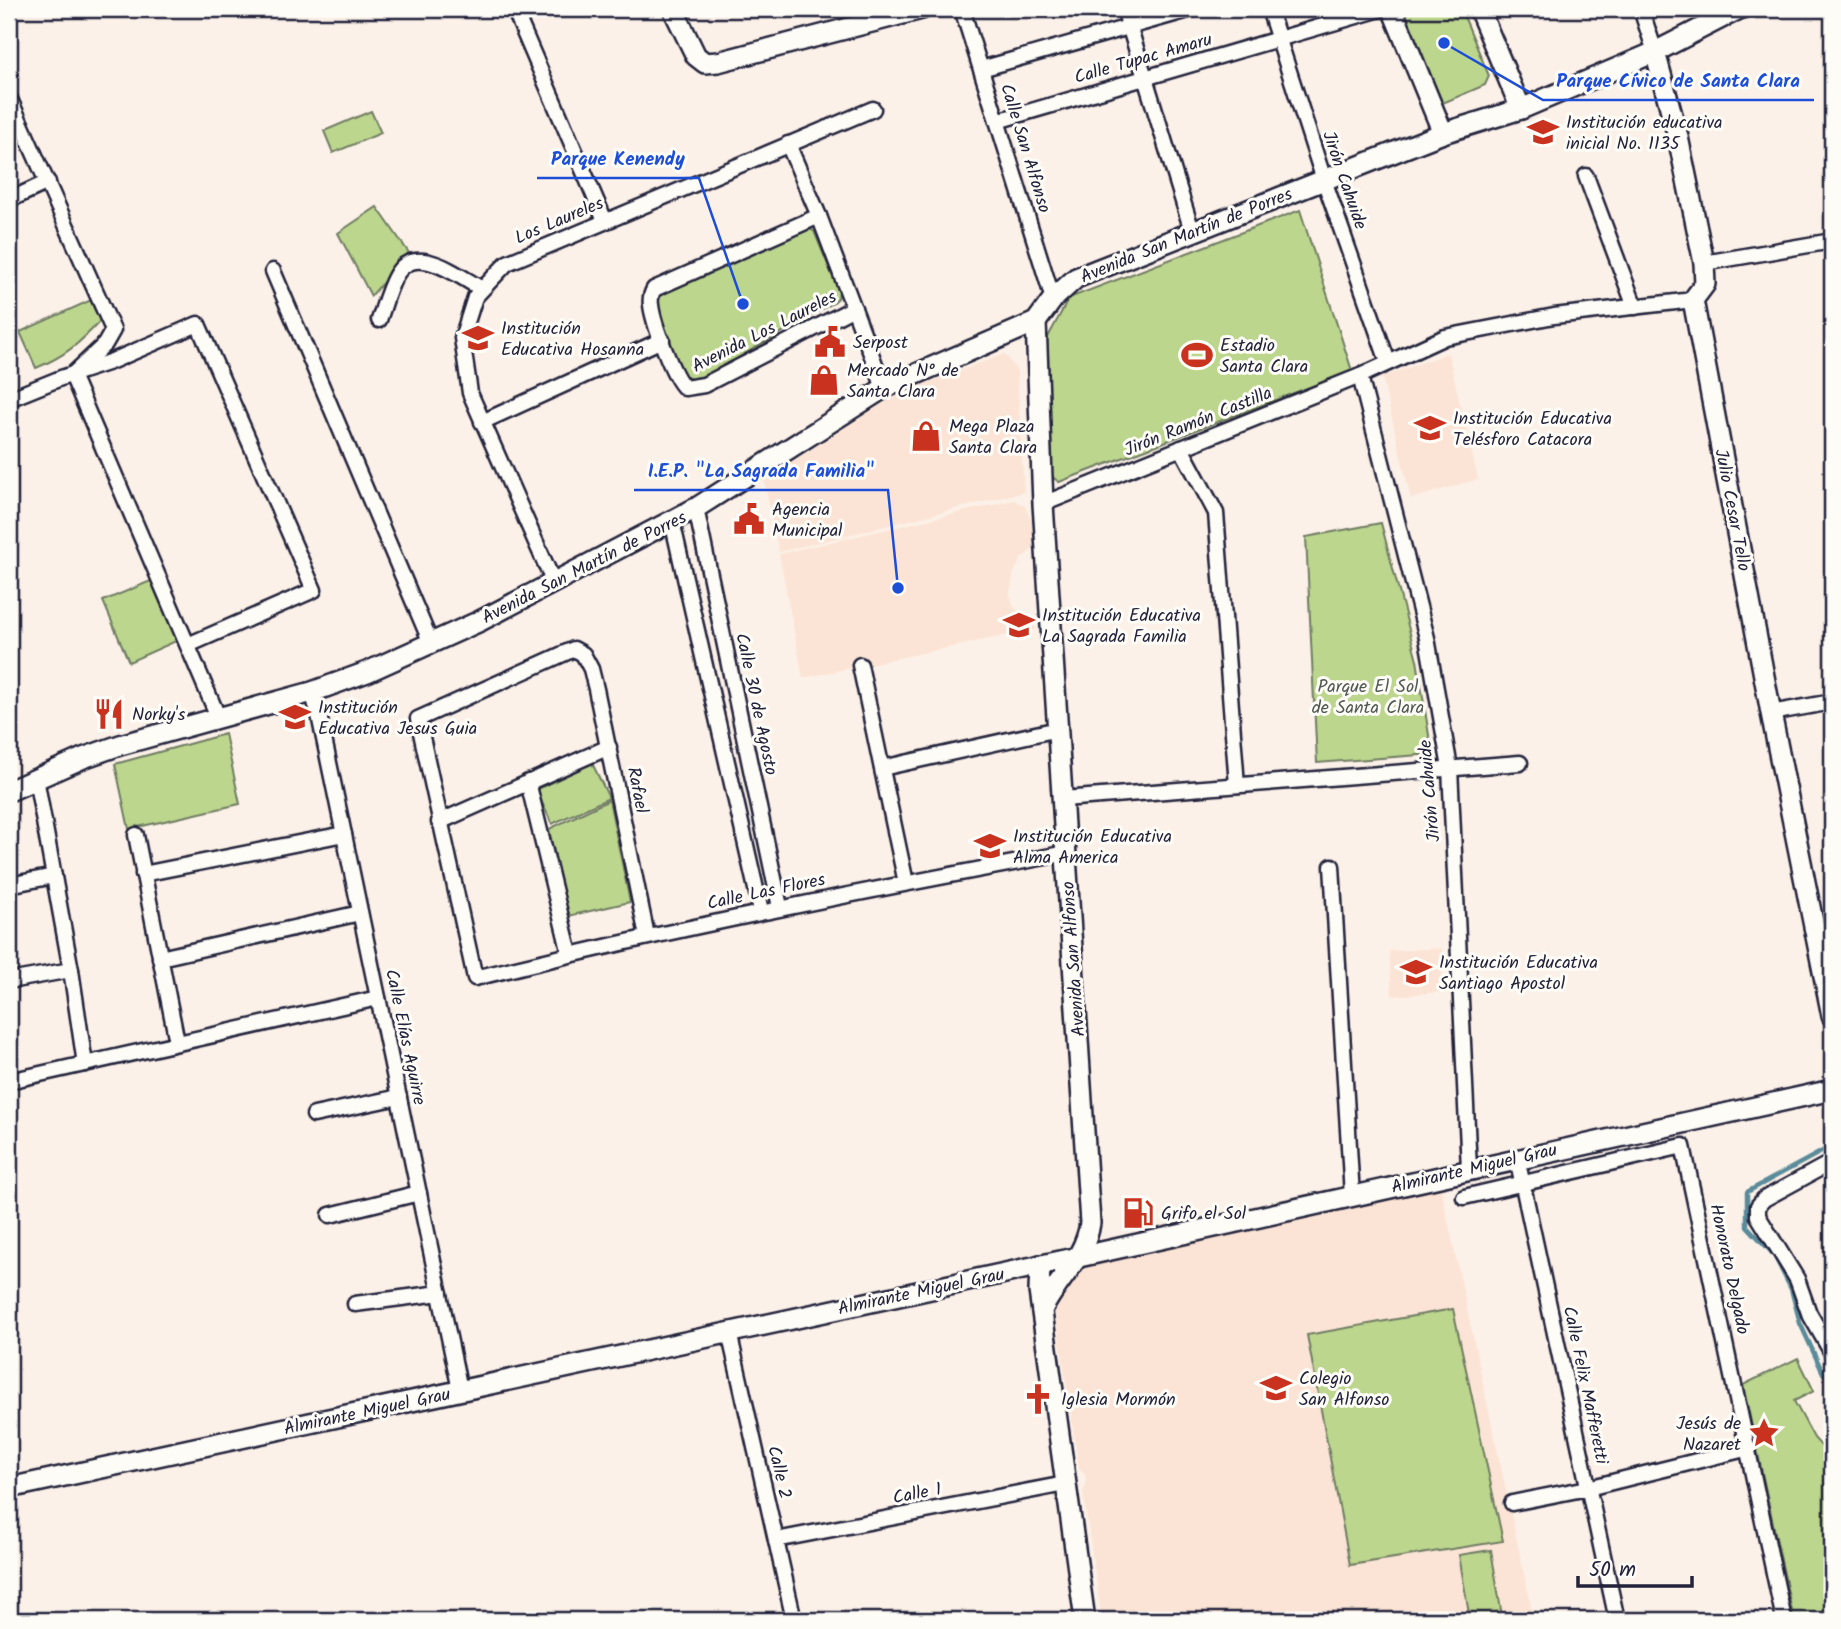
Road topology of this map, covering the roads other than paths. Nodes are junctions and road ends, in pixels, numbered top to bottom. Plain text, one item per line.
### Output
1 (514, 9) edge
2 (673, 9) edge
3 (922, 9) edge
4 (962, 9) edge
5 (1124, 9) edge
6 (1192, 9) edge
7 (1269, 9) edge
8 (1381, 9) edge
9 (1392, 9) edge
10 (1479, 9) edge
11 (1641, 9) edge
12 (1739, 9) edge
13 (1129, 26) junction
14 (1277, 39) junction
15 (1655, 52) junction
16 (981, 69) junction
17 (1144, 77) junction
18 (9, 97) edge
19 (873, 109) dead end
20 (1521, 109) junction
21 (997, 121) junction
22 (1443, 134) junction
23 (788, 144) junction
24 (1586, 176) dead end
25 (1324, 180) junction
26 (48, 182) junction
27 (9, 200) edge
28 (819, 216) junction
29 (605, 221) junction
30 (1192, 231) junction
31 (1832, 241) edge
32 (1704, 263) junction
33 (273, 271) dead end
34 (482, 289) junction
35 (1053, 299) junction
36 (1693, 300) junction
37 (1635, 307) junction
38 (854, 308) junction
39 (379, 320) dead end
40 (1036, 323) junction
41 (663, 340) junction
42 (1388, 362) junction
43 (72, 375) junction
44 (1360, 376) junction
45 (884, 388) junction
46 (9, 399) edge
47 (482, 422) junction
48 (1181, 449) junction
49 (1043, 504) junction
50 (696, 508) junction
51 (672, 521) junction
52 (553, 581) junction
53 (431, 643) junction
54 (188, 645) junction
55 (860, 665) dead end
56 (312, 692) junction
57 (1832, 702) edge
58 (1771, 713) junction
59 (219, 719) junction
60 (1058, 729) junction
61 (610, 747) junction
62 (1520, 763) dead end
63 (882, 768) junction
64 (1450, 768) junction
65 (36, 778) junction
66 (528, 782) junction
67 (1237, 785) junction
68 (9, 791) edge
69 (1063, 799) junction
70 (439, 822) junction
71 (344, 834) junction
72 (136, 835) dead end
73 (1067, 853) junction
74 (1332, 866) dead end
75 (142, 874) junction
76 (54, 876) junction
77 (906, 883) junction
78 (9, 885) edge
79 (780, 907) junction
80 (761, 911) junction
81 (360, 913) junction
82 (647, 936) junction
83 (570, 954) junction
84 (160, 958) junction
85 (71, 970) junction
86 (9, 981) edge
87 (378, 998) junction
88 (1832, 1016) edge
89 (177, 1042) junction
90 (85, 1064) junction
91 (9, 1080) edge
92 (1832, 1090) edge
93 (399, 1097) junction
94 (314, 1115) dead end
95 (1517, 1158) junction
96 (1832, 1162) edge
97 (1469, 1169) junction
98 (1522, 1184) junction
99 (419, 1193) junction
100 (1352, 1196) junction
101 (1464, 1197) dead end
102 (330, 1215) dead end
103 (1079, 1257) junction
104 (1040, 1265) junction
105 (440, 1293) junction
106 (355, 1304) dead end
107 (1042, 1310) junction
108 (729, 1332) junction
109 (1832, 1353) edge
110 (460, 1390) junction
111 (1749, 1448) junction
112 (1065, 1484) junction
113 (9, 1488) edge
114 (1588, 1488) junction
115 (1513, 1503) dead end
116 (776, 1540) junction
117 (794, 1620) edge
118 (1086, 1620) edge
119 (1617, 1620) edge
120 (1784, 1620) edge

1 - 29 street
2 - 3 street
4 - 16 street, Calle San Alfonso
5 - 13 street
6 - 13 street
7 - 14 street, Jirón Cahuide
8 - 14 street, Calle Tupac Amaru
9 - 22 street
10 - 20 street
11 - 15 street
12 - 15 street, Avenida San Martín de Porres
13 - 16 street
13 - 17 street
14 - 17 street, Calle Tupac Amaru
14 - 25 street, Jirón Cahuide
15 - 20 street, Avenida San Martín de Porres
15 - 32 street
16 - 21 street, Calle San Alfonso
17 - 21 street, Calle Tupac Amaru
17 - 30 street
18 - 26 street
19 - 23 street, Los Laureles
20 - 22 street, Avenida San Martín de Porres
21 - 35 street, Calle San Alfonso
22 - 25 street, Avenida San Martín de Porres
23 - 28 street
23 - 29 street, Los Laureles
24 - 37 street
25 - 30 street, Avenida San Martín de Porres
25 - 42 street, Jirón Cahuide
26 - 27 street
26 - 43 street
28 - 38 street
28 - 41 street, Avenida Los Laureles
29 - 34 street, Los Laureles
30 - 35 street, Avenida San Martín de Porres
31 - 32 street
32 - 36 street
33 - 53 street
34 - 39 street
34 - 47 street, Los Laureles
35 - 40 street, Avenida San Martín de Porres
36 - 37 street, Jirón Ramón Castilla
36 - 58 street, Julio Cesar Tello
37 - 42 street, Jirón Ramón Castilla
38 - 41 street, Avenida Los Laureles
38 - 45 street
40 - 45 street, Avenida San Martín de Porres
40 - 49 street, Avenida San Alfonso
41 - 47 street
42 - 44 street, Jirón Ramón Castilla
43 - 46 street
43 - 54 street
43 - 54 street
44 - 48 street, Jirón Ramón Castilla
44 - 64 street, Jirón Cahuide
45 - 50 street, Avenida San Martín de Porres
47 - 52 street, Los Laureles
48 - 49 street, Jirón Ramón Castilla
48 - 67 street
49 - 60 street, Avenida San Alfonso
50 - 51 street, Avenida San Martín de Porres
50 - 79 street, Calle 30 de Agosto
51 - 52 street, Avenida San Martín de Porres
51 - 80 street
52 - 53 street, Avenida San Martín de Porres
53 - 56 street, Avenida San Martín de Porres
54 - 59 street
55 - 63 street
56 - 59 street, Avenida San Martín de Porres
56 - 71 street, Calle Elías Aguirre
57 - 58 street
58 - 88 street, Julio Cesar Tello
59 - 65 street, Avenida San Martín de Porres
60 - 63 street
60 - 69 street, Avenida San Alfonso
61 - 66 street
61 - 70 street, Rafael
61 - 82 street, Rafael
62 - 64 street
63 - 77 street
64 - 67 street
64 - 97 street, Jirón Cahuide
65 - 68 street, Avenida San Martín de Porres
65 - 76 street
66 - 70 street
66 - 83 street
67 - 69 street
69 - 73 street, Avenida San Alfonso
70 - 83 street, Calle Las Flores
71 - 75 street
71 - 81 street, Calle Elías Aguirre
72 - 75 street
73 - 77 street, Calle Las Flores
73 - 103 street, Avenida San Alfonso
74 - 100 street
75 - 84 street
76 - 78 street
76 - 85 street
77 - 79 street, Calle Las Flores
79 - 80 street, Calle Las Flores
80 - 82 street, Calle Las Flores
81 - 84 street
81 - 87 street, Calle Elías Aguirre
82 - 83 street, Calle Las Flores
84 - 89 street
85 - 86 street
85 - 90 street
87 - 89 street
87 - 93 street, Calle Elías Aguirre
89 - 90 street
90 - 91 street
92 - 95 street, Almirante Miguel Grau
93 - 94 street
93 - 99 street, Calle Elías Aguirre
95 - 97 street, Almirante Miguel Grau
95 - 98 street, Calle Felix Mafferetti
96 - 109 street
97 - 100 street, Almirante Miguel Grau
98 - 101 street, Honorato Delgado
98 - 111 street, Honorato Delgado
98 - 114 street, Calle Felix Mafferetti
99 - 102 street
99 - 105 street, Calle Elías Aguirre
100 - 103 street, Almirante Miguel Grau
103 - 104 street, Almirante Miguel Grau
103 - 107 street, Avenida San Alfonso
104 - 107 street
104 - 108 street, Almirante Miguel Grau
105 - 106 street
105 - 110 street, Calle Elías Aguirre
107 - 112 street
108 - 110 street, Almirante Miguel Grau
108 - 116 street, Calle 2
110 - 113 street, Almirante Miguel Grau
111 - 114 street
111 - 120 street, Honorato Delgado
112 - 116 street, Calle 1
112 - 118 street
114 - 115 street
114 - 119 street, Calle Felix Mafferetti
116 - 117 street, Calle 2

